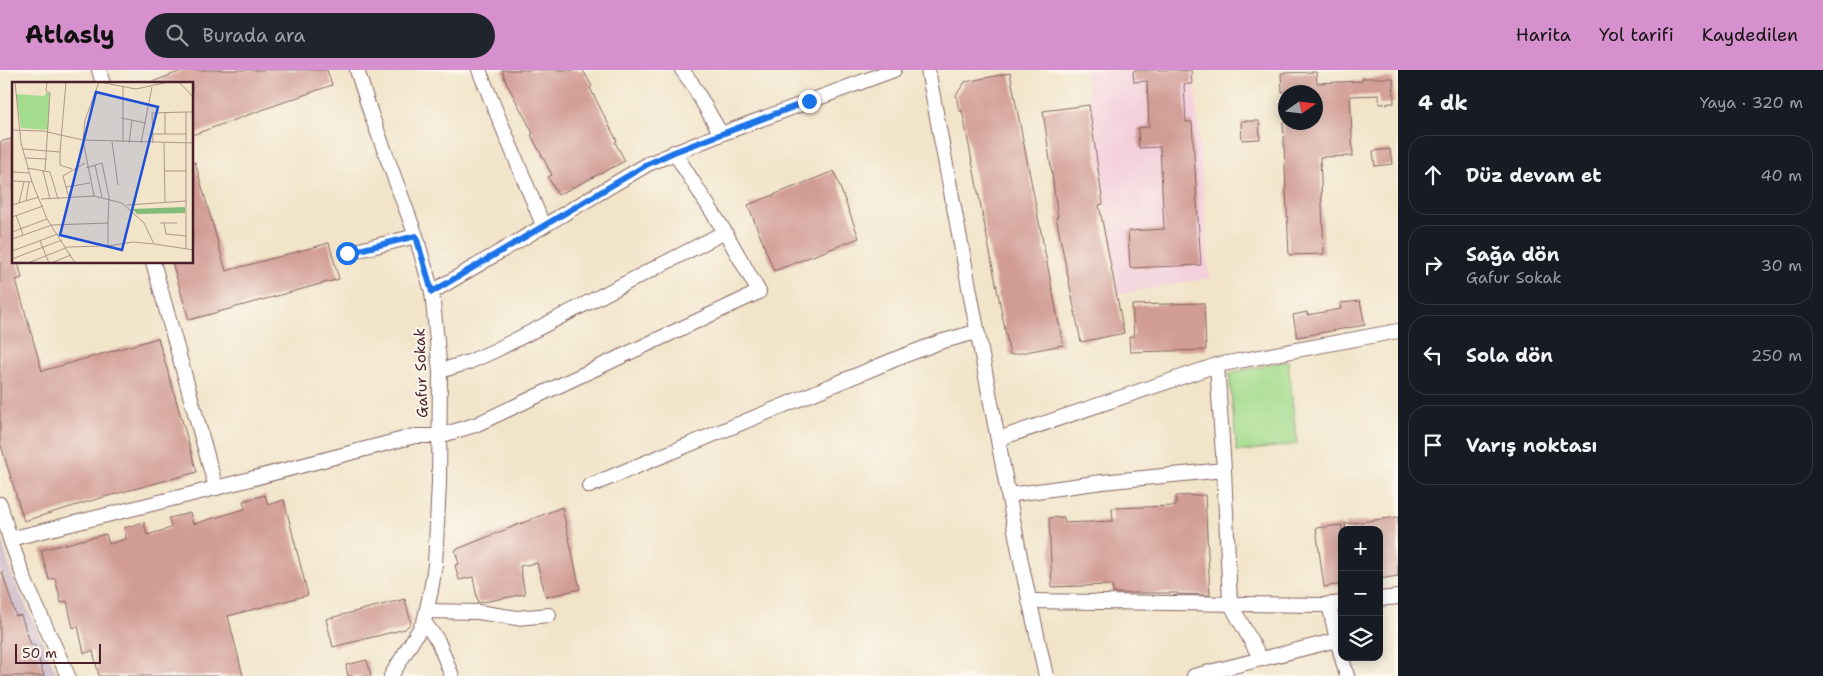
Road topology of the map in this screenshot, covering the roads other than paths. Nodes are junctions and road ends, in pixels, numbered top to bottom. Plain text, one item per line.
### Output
1 (358, 70) edge
2 (478, 70) edge
3 (682, 70) edge
4 (894, 70) edge
5 (928, 70) edge
6 (721, 134) junction
7 (674, 152) junction
8 (543, 225) junction
9 (725, 232) junction
10 (416, 236) junction
11 (347, 253) dead end
12 (154, 264) edge
13 (432, 292) junction
14 (1398, 331) edge
15 (976, 332) junction
16 (1217, 365) junction
17 (440, 371) junction
18 (439, 436) junction
19 (998, 439) junction
20 (1224, 470) junction
21 (589, 486) dead end
22 (216, 488) junction
23 (1008, 494) junction
24 (0, 504) edge
25 (10, 539) junction
26 (1398, 597) edge
27 (1383, 599) edge
28 (1029, 601) junction
29 (1230, 603) junction
30 (1336, 604) edge
31 (549, 615) dead end
32 (425, 617) junction
33 (1337, 640) junction
34 (1261, 659) junction
35 (68, 676) edge
36 (391, 676) edge
37 (452, 676) edge
38 (1046, 676) edge
39 (1194, 676) edge
40 (1347, 676) edge

1 - 10 street, Gafur Sokak
2 - 8 street
3 - 6 street
4 - 6 street
5 - 15 street
6 - 7 street
7 - 8 street
7 - 9 street
8 - 13 street
9 - 17 street
9 - 18 street
10 - 11 street
10 - 13 street, Gafur Sokak
12 - 22 street
13 - 17 street, Gafur Sokak
14 - 16 street
15 - 19 street
15 - 21 street
16 - 19 street
16 - 20 street
17 - 18 street, Gafur Sokak
18 - 22 street
18 - 32 street, Gafur Sokak
19 - 23 street
20 - 23 street
20 - 29 street
22 - 25 street
23 - 28 street
24 - 25 street
25 - 35 street
26 - 27 street
28 - 29 street
28 - 38 street
29 - 30 street
29 - 34 street
30 - 33 street
31 - 32 street
32 - 36 street, Gafur Sokak
32 - 37 street
33 - 34 street
33 - 40 street
34 - 39 street

